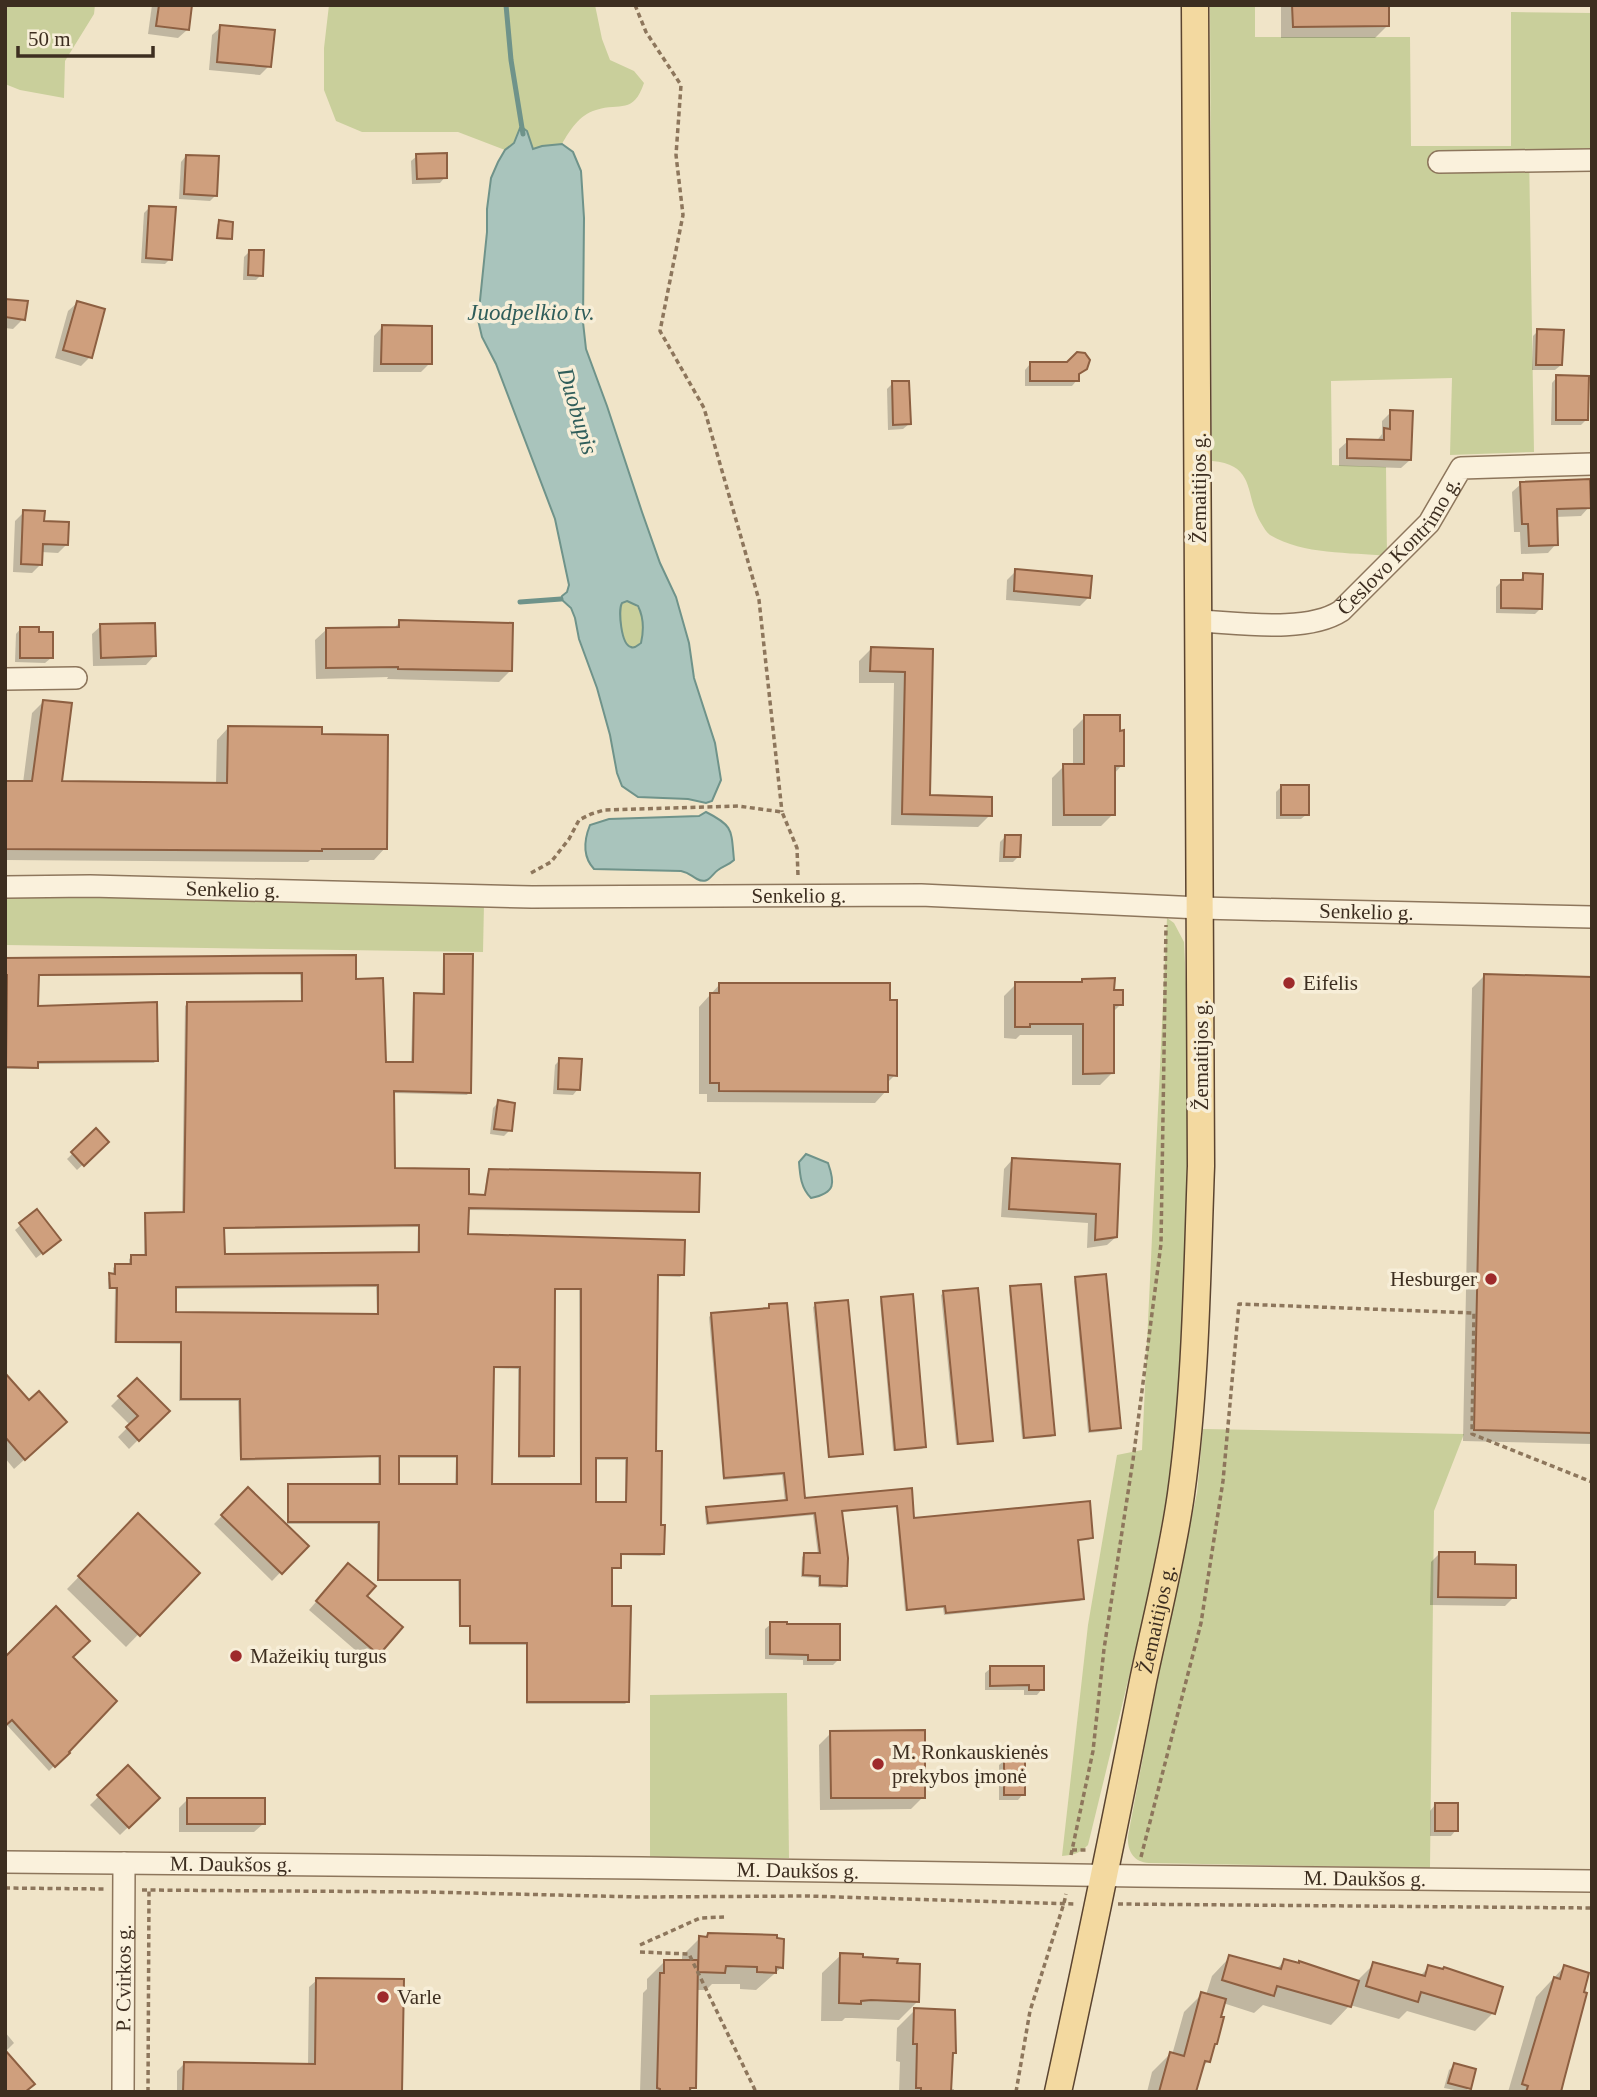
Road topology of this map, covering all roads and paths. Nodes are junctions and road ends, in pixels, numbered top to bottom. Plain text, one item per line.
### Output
1 (635, 5) edge
2 (1195, 5) edge
3 (1592, 160) edge
4 (1439, 162) dead end
5 (1592, 464) edge
6 (1200, 621) junction
7 (76, 678) dead end
8 (5, 680) edge
9 (782, 812) junction
10 (531, 873) dead end
11 (5, 887) edge
12 (799, 895) junction
13 (1166, 906) junction
14 (1200, 908) junction
15 (1592, 917) edge
16 (1592, 1482) edge
17 (5, 1862) edge
18 (124, 1863) junction
19 (1068, 1875) junction
20 (1105, 1876) junction
21 (1137, 1876) junction
22 (1592, 1881) edge
23 (5, 1888) edge
24 (124, 1889) junction
25 (149, 1890) junction
26 (1065, 1903) junction
27 (1098, 1906) junction
28 (1592, 1908) edge
29 (724, 1917) dead end
30 (640, 1945) dead end
31 (640, 1952) dead end
32 (123, 2092) edge
33 (148, 2092) edge
34 (756, 2092) edge
35 (1016, 2092) edge
36 (1058, 2092) edge

1 - 9 path
2 - 6 main road, Žemaitijos g.
3 - 4 street
5 - 6 street, Česlovo Kontrimo g.
6 - 14 main road, Žemaitijos g.
7 - 8 street
9 - 10 path
9 - 12 path
11 - 12 street, Senkelio g.
12 - 13 street, Senkelio g.
13 - 14 street, Senkelio g.
13 - 19 path
14 - 15 street, Senkelio g.
14 - 20 main road, Žemaitijos g.
16 - 21 path
17 - 18 street, M. Daukšos g.
18 - 19 street, M. Daukšos g.
18 - 24 street, P. Cvirkos g.
19 - 20 street, M. Daukšos g.
19 - 26 path
20 - 21 street, M. Daukšos g.
20 - 27 main road, Žemaitijos g.
21 - 22 street, M. Daukšos g.
23 - 24 path
24 - 25 path
24 - 32 street, P. Cvirkos g.
25 - 26 path
25 - 33 path
26 - 27 path
26 - 35 path
27 - 28 path
27 - 36 main road, Žemaitijos g.
29 - 30 path
31 - 34 path

